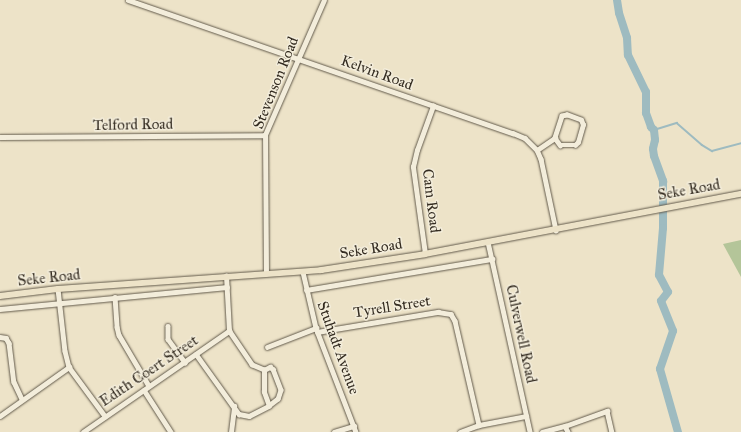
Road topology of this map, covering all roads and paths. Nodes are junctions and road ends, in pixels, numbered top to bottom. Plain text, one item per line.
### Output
1 (128, 0) edge
2 (324, 0) edge
3 (299, 58) junction
4 (433, 106) junction
5 (266, 135) junction
6 (0, 137) edge
7 (555, 138) junction
8 (537, 150) junction
9 (741, 194) edge
10 (556, 230) junction
11 (488, 242) junction
12 (425, 254) junction
13 (492, 259) junction
14 (303, 272) junction
15 (266, 274) junction
16 (226, 276) junction
17 (227, 287) junction
18 (58, 289) junction
19 (306, 290) junction
20 (0, 296) edge
21 (115, 297) junction
22 (59, 302) junction
23 (0, 309) edge
24 (168, 326) dead end
25 (317, 330) junction
26 (229, 331) junction
27 (0, 337) edge
28 (267, 348) dead end
29 (196, 354) junction
30 (184, 362) junction
31 (70, 367) junction
32 (264, 370) junction
33 (149, 386) junction
34 (144, 390) junction
35 (22, 399) junction
36 (234, 406) junction
37 (269, 406) junction
38 (0, 416) edge
39 (105, 416) junction
40 (526, 416) junction
41 (479, 425) junction
42 (354, 426) junction
43 (565, 426) junction
44 (83, 432) edge
45 (171, 432) edge
46 (230, 432) edge
47 (334, 432) edge
48 (356, 432) edge
49 (460, 432) edge
50 (530, 432) edge
51 (542, 432) edge
52 (568, 432) edge
53 (612, 432) edge

1 - 3 street, Kelvin Road
2 - 3 street, Stevenson Road
3 - 4 street, Kelvin Road
3 - 5 street, Stevenson Road
4 - 8 street, Kelvin Road
4 - 12 street, Cam Road
5 - 6 street, Telford Road
5 - 15 street, Stevenson Road
7 - 7 street
7 - 8 street
8 - 10 street
9 - 10 main road, Seke Road
10 - 11 main road, Seke Road
11 - 12 main road, Seke Road
11 - 13 street, Culverwell Road
12 - 14 main road, Seke Road
13 - 19 street
13 - 40 street, Culverwell Road
14 - 15 main road, Seke Road
14 - 19 street, Stuhadt Avenue
15 - 16 main road, Seke Road
16 - 17 street
16 - 18 main road, Seke Road
17 - 21 street
17 - 26 street
18 - 20 main road, Seke Road
18 - 22 street
19 - 25 street, Stuhadt Avenue
21 - 22 street
21 - 33 street
22 - 23 street
22 - 31 street
24 - 30 street
25 - 28 street
25 - 41 street, Tyrell Street
25 - 42 street, Stuhadt Avenue
26 - 29 street, Edith Coert Street
26 - 32 street
27 - 35 street
29 - 30 street, Edith Coert Street
29 - 36 street
30 - 33 street, Edith Coert Street
31 - 35 street
31 - 39 street
32 - 37 street
32 - 37 street
33 - 34 street, Edith Coert Street
34 - 39 street, Edith Coert Street
34 - 45 street
35 - 38 street
36 - 37 street
36 - 46 street
39 - 44 street, Edith Coert Street
40 - 41 street
40 - 50 street, Culverwell Road
41 - 49 street
42 - 47 street
42 - 48 street, Stuhadt Avenue
43 - 51 street
43 - 52 street
43 - 53 street

